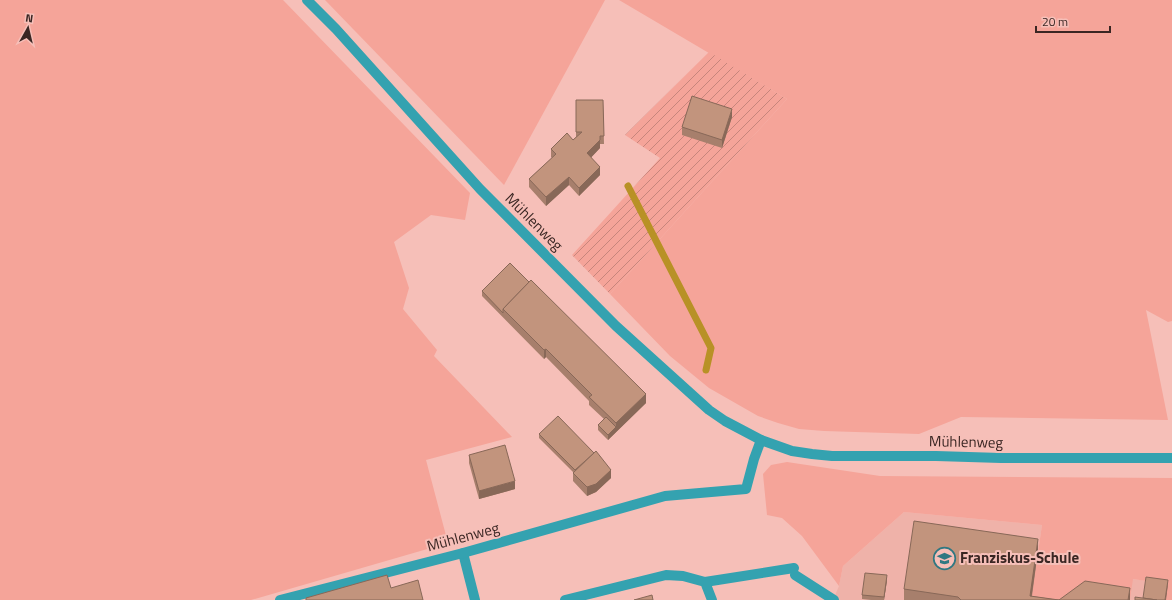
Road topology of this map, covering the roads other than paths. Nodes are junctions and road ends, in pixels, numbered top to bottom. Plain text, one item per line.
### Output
1 (307, 0) edge
2 (761, 440) junction
3 (1172, 458) edge
4 (463, 553) junction
5 (705, 582) junction
6 (280, 600) edge
7 (475, 600) edge
8 (565, 600) edge
9 (712, 600) edge
10 (834, 600) edge

1 - 2 street, Mühlenweg
2 - 3 street, Mühlenweg
2 - 4 street, Mühlenweg
4 - 6 street, Mühlenweg
4 - 7 street
5 - 8 street
5 - 9 street
5 - 10 street

